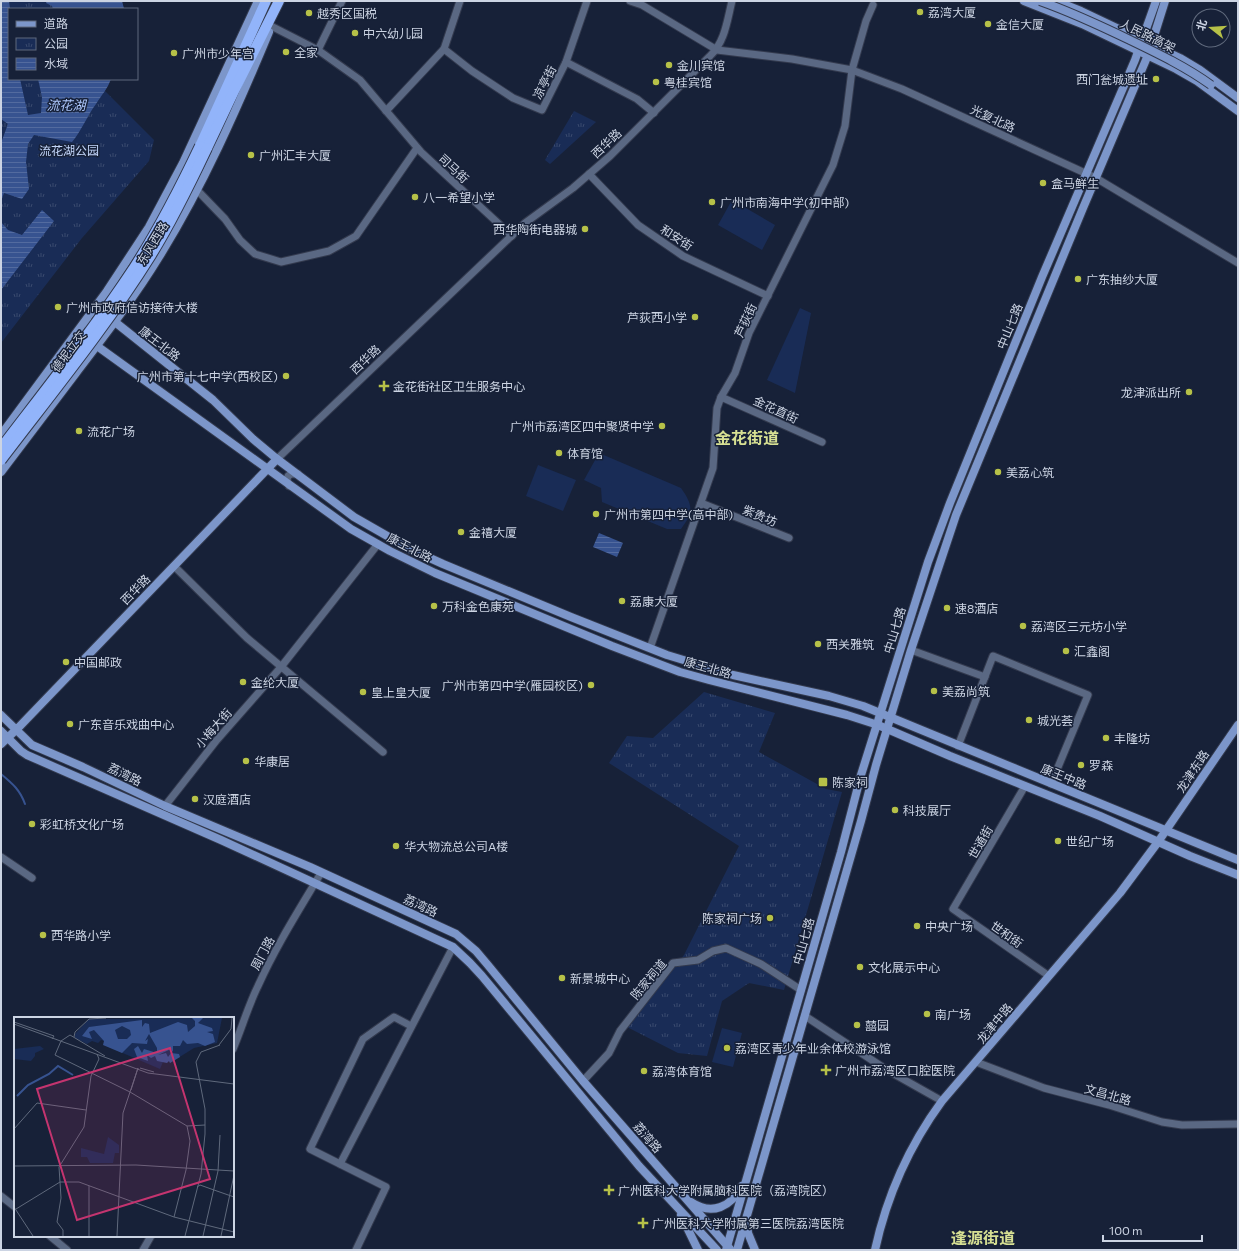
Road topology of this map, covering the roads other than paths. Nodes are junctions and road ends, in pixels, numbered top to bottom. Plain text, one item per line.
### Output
1 (258, 1) edge
2 (266, 1) edge
3 (280, 1) edge
4 (342, 1) edge
5 (460, 1) edge
6 (587, 1) edge
7 (630, 1) edge
8 (732, 1) edge
9 (1024, 1) edge
10 (1040, 1) edge
11 (1056, 1) edge
12 (1156, 1) edge
13 (1164, 1) edge
14 (873, 5) dead end
15 (271, 26) junction
16 (1143, 40) junction
17 (1152, 44) junction
18 (444, 49) junction
19 (318, 50) junction
20 (717, 50) junction
21 (1138, 51) junction
22 (1148, 55) junction
23 (566, 62) junction
24 (852, 70) junction
25 (1212, 85) junction
26 (1238, 99) edge
27 (1238, 105) edge
28 (386, 111) junction
29 (1238, 111) edge
30 (654, 113) junction
31 (204, 147) junction
32 (417, 148) junction
33 (1086, 173) junction
34 (588, 174) junction
35 (1096, 178) junction
36 (197, 190) junction
37 (512, 236) junction
38 (128, 261) junction
39 (1238, 264) edge
40 (148, 274) junction
41 (768, 296) junction
42 (87, 320) junction
43 (115, 322) junction
44 (97, 346) junction
45 (34, 392) junction
46 (721, 396) junction
47 (51, 405) junction
48 (1, 435) edge
49 (822, 442) dead end
50 (1, 448) edge
51 (277, 459) junction
52 (1, 460) edge
53 (267, 469) junction
54 (1, 472) edge
55 (298, 474) junction
56 (290, 486) junction
57 (701, 502) junction
58 (789, 538) dead end
59 (378, 544) junction
60 (174, 566) junction
61 (650, 648) junction
62 (911, 650) junction
63 (281, 667) junction
64 (985, 677) junction
65 (881, 713) junction
66 (1, 716) edge
67 (891, 718) junction
68 (878, 725) junction
69 (1238, 725) edge
70 (887, 729) junction
71 (17, 730) junction
72 (1, 731) edge
73 (8, 738) junction
74 (1, 744) edge
75 (32, 745) junction
76 (958, 746) junction
77 (383, 752) dead end
78 (27, 755) junction
79 (861, 775) junction
80 (872, 778) junction
81 (1051, 784) junction
82 (1025, 786) junction
83 (165, 806) junction
84 (1166, 831) junction
85 (1158, 842) junction
86 (1, 857) edge
87 (1238, 860) edge
88 (321, 873) junction
89 (1238, 875) edge
90 (32, 878) dead end
91 (315, 883) junction
92 (953, 909) joint
93 (452, 947) junction
94 (1049, 976) junction
95 (801, 990) junction
96 (805, 1016) junction
97 (411, 1026) junction
98 (234, 1046) edge
99 (976, 1062) junction
100 (583, 1081) junction
101 (942, 1101) junction
102 (1238, 1124) edge
103 (340, 1164) junction
104 (748, 1177) junction
105 (1, 1196) edge
106 (668, 1196) junction
107 (686, 1199) junction
108 (14, 1207) edge
109 (747, 1217) junction
110 (51, 1237) edge
111 (150, 1237) edge
112 (728, 1249) edge
113 (67, 1250) edge
114 (143, 1250) edge
115 (356, 1250) edge
116 (698, 1250) edge
117 (717, 1250) edge
118 (737, 1250) edge
119 (755, 1250) edge
120 (875, 1250) edge

1 - 38 main road, 东风西路
2 - 31 highway
3 - 15 main road, 东风西路
3 - 31 highway, 东风西路
4 - 19 street
5 - 18 street
6 - 23 street, 凉亭街
7 - 20 street
8 - 20 street, 西华路
9 - 21 main road
10 - 25 main road, 人民路高架, bridge
11 - 16 main road
12 - 16 main road, 中山七路
13 - 17 main road, 中山七路
14 - 24 street, 芦荻街
15 - 19 street, 司马街
15 - 36 main road, 东风西路
16 - 17 main road
16 - 21 main road, 中山七路
17 - 22 main road, 中山七路
17 - 26 main road
18 - 23 street, 凉亭街
18 - 28 street
19 - 28 street, 司马街
20 - 24 street, 光复北路
20 - 30 street, 西华路
21 - 22 main road
21 - 33 main road, 中山七路
22 - 29 main road
22 - 35 main road, 中山七路
23 - 30 street
24 - 33 street, 光复北路
24 - 41 street, 芦荻街
25 - 26 main road
25 - 27 main road, 人民路高架
28 - 32 street, 司马街
30 - 34 street, 西华路
31 - 50 highway, 德坭立交, bridge
31 - 52 highway, 德坭立交, bridge
32 - 36 street
32 - 37 street, 司马街
33 - 35 street, 光复北路
33 - 65 main road, 中山七路
34 - 37 street, 西华路
34 - 41 street, 和安街
35 - 39 street, 光复北路
35 - 62 main road, 中山七路
36 - 40 main road, 东风西路
37 - 51 street, 西华路
38 - 40 street
38 - 42 main road, 东风西路
40 - 43 main road, 东风西路
41 - 46 street, 芦荻街
42 - 43 main road
42 - 44 main road
42 - 45 main road, 东风西路
43 - 44 main road, 东风西路
43 - 51 main road, 康王北路
44 - 47 main road, 东风西路
44 - 53 main road, 康王北路
45 - 47 street
45 - 48 main road, 东风西路
46 - 49 street, 金花直街
46 - 57 street, 芦荻街
47 - 54 main road, 东风西路
51 - 53 main road, 西华路
51 - 55 main road, 康王北路
53 - 56 main road, 康王北路
53 - 60 main road, 西华路
55 - 56 street
55 - 61 main road, 康王北路
56 - 59 main road, 康王北路
57 - 58 street, 紫贵坊
57 - 61 street, 芦荻街
59 - 63 street, 小梅大街
59 - 68 main road, 康王北路
60 - 63 street
60 - 71 main road, 西华路
61 - 65 main road, 康王北路
62 - 64 street
62 - 67 main road, 中山七路
63 - 77 street
63 - 83 street, 小梅大街
64 - 76 street
64 - 81 street
65 - 67 main road, 康王中路
65 - 68 main road, 中山七路
66 - 71 main road, 荔湾路
67 - 70 main road, 中山七路
67 - 76 main road, 康王中路
68 - 70 main road, 康王北路
68 - 79 main road, 中山七路
69 - 84 main road, 龙津东路
70 - 80 main road, 中山七路
70 - 82 main road, 康王中路
71 - 73 main road, 西华路
71 - 75 main road, 荔湾路
72 - 73 main road, 荔湾路
73 - 74 main road, 西华路
73 - 78 main road, 荔湾路
75 - 78 main road
75 - 83 main road, 荔湾路
76 - 81 main road, 康王中路
78 - 91 main road, 荔湾路
79 - 80 main road
79 - 95 main road, 中山七路
80 - 96 main road, 中山七路
81 - 84 main road, 康王中路
82 - 85 main road, 康王中路
82 - 92 street, 世通街
83 - 88 main road, 荔湾路
84 - 85 main road, 龙津中路
84 - 87 main road, 康王中路
85 - 89 main road, 康王中路
85 - 94 main road, 龙津中路
86 - 90 street
88 - 91 street, 周门路
88 - 100 main road, 荔湾路
91 - 93 main road, 荔湾路
91 - 98 street, 周门路
92 - 94 street, 世和街
93 - 97 street
93 - 106 main road, 荔湾路
94 - 99 main road, 龙津中路
95 - 100 street, 陈家祠道
95 - 104 main road, 中山七路
96 - 101 street
96 - 109 main road, 中山七路
97 - 103 street
97 - 103 street
99 - 101 main road, 龙津中路
99 - 102 street, 文昌北路
100 - 107 main road, 荔湾路
101 - 120 main road, 龙津中路
103 - 115 street
104 - 107 main road
104 - 112 main road, 中山七路
105 - 108 street
106 - 116 main road
106 - 117 main road, 荔湾路
107 - 112 main road, 荔湾路
109 - 118 main road, 中山七路
109 - 119 main road
110 - 113 street
111 - 114 street

